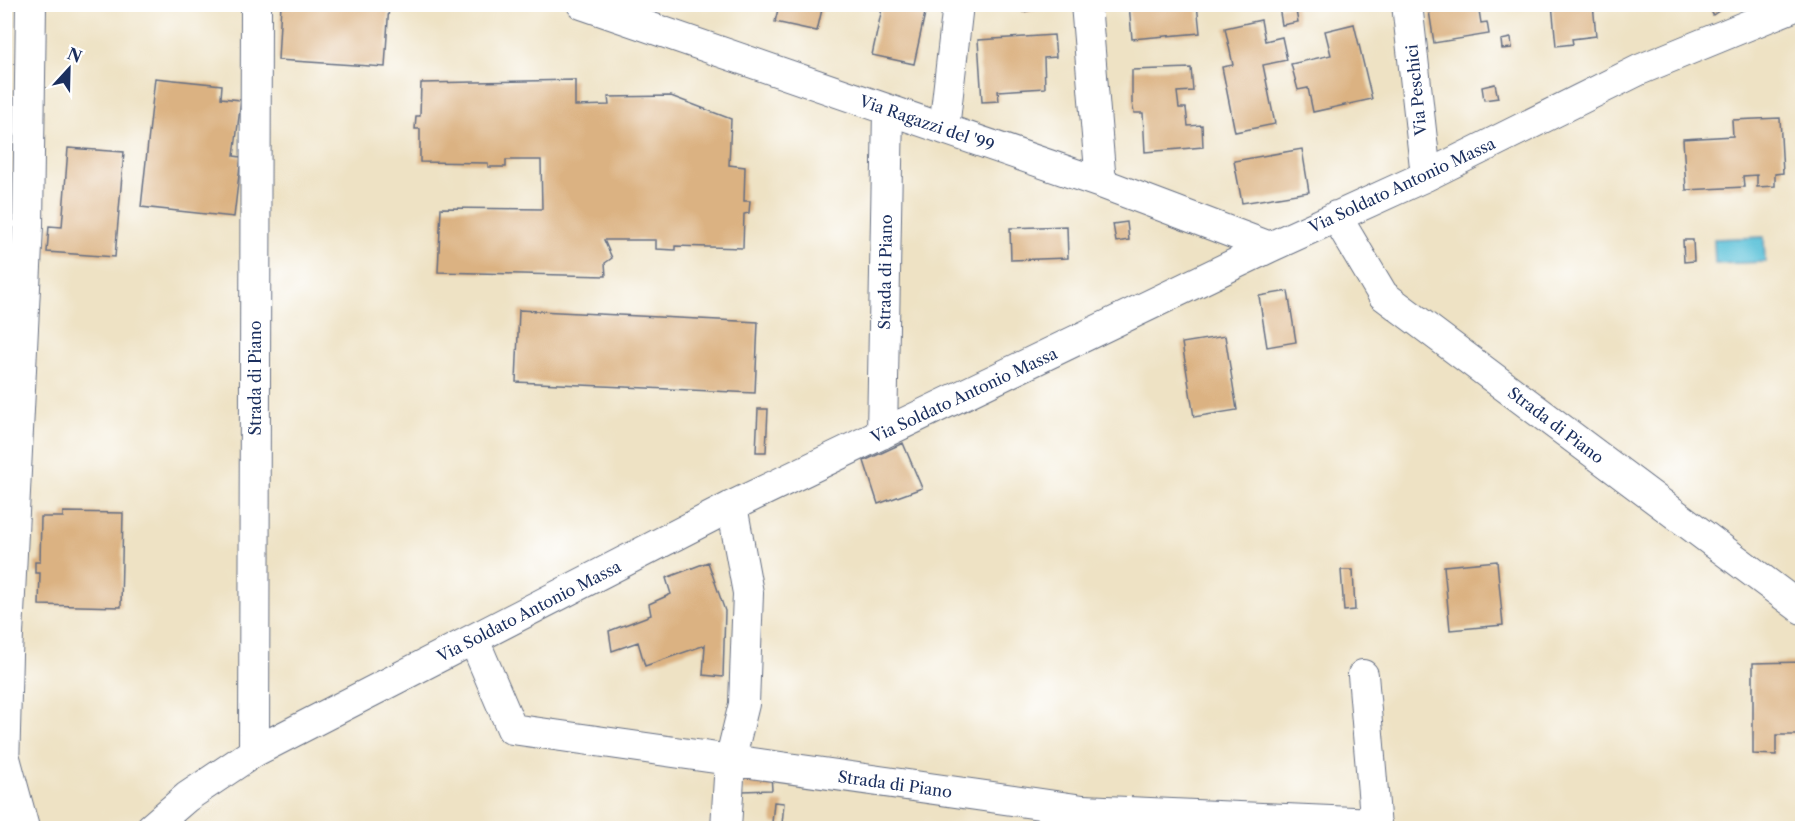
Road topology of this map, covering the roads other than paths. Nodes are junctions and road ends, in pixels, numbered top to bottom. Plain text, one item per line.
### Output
1 (32, 4) edge
2 (256, 4) edge
3 (582, 4) edge
4 (958, 4) edge
5 (1086, 4) edge
6 (1407, 4) edge
7 (1801, 4) edge
8 (1803, 16) edge
9 (888, 110) junction
10 (944, 129) junction
11 (1426, 176) junction
12 (1101, 183) junction
13 (1336, 216) junction
14 (16, 228) edge
15 (1270, 247) junction
16 (882, 434) junction
17 (732, 506) junction
18 (1803, 609) edge
19 (474, 640) junction
20 (1363, 675) dead end
21 (254, 752) junction
22 (5, 758) edge
23 (730, 761) junction
24 (4, 768) edge
25 (1376, 826) edge
26 (24, 828) edge
27 (152, 828) edge
28 (726, 828) edge

1 - 14 street
2 - 21 street, Strada di Piano
3 - 9 street, Via Ragazzi del '99
4 - 10 street
5 - 12 street
6 - 11 street, Via Peschici
7 - 8 street
7 - 11 street, Via Soldato Antonio Massa
9 - 10 street, Via Ragazzi del '99
9 - 16 street, Strada di Piano
10 - 12 street, Via Ragazzi del '99
11 - 13 street, Via Soldato Antonio Massa
12 - 15 street, Via Ragazzi del '99
13 - 15 street, Via Soldato Antonio Massa
13 - 18 street, Strada di Piano
14 - 22 street
15 - 16 street, Via Soldato Antonio Massa
16 - 17 street, Via Soldato Antonio Massa
17 - 19 street, Via Soldato Antonio Massa
17 - 23 street
19 - 21 street, Via Soldato Antonio Massa
19 - 23 street, Strada di Piano
20 - 25 street
21 - 27 street, Via Soldato Antonio Massa
22 - 24 street
22 - 26 street
23 - 25 street, Strada di Piano
23 - 28 street

